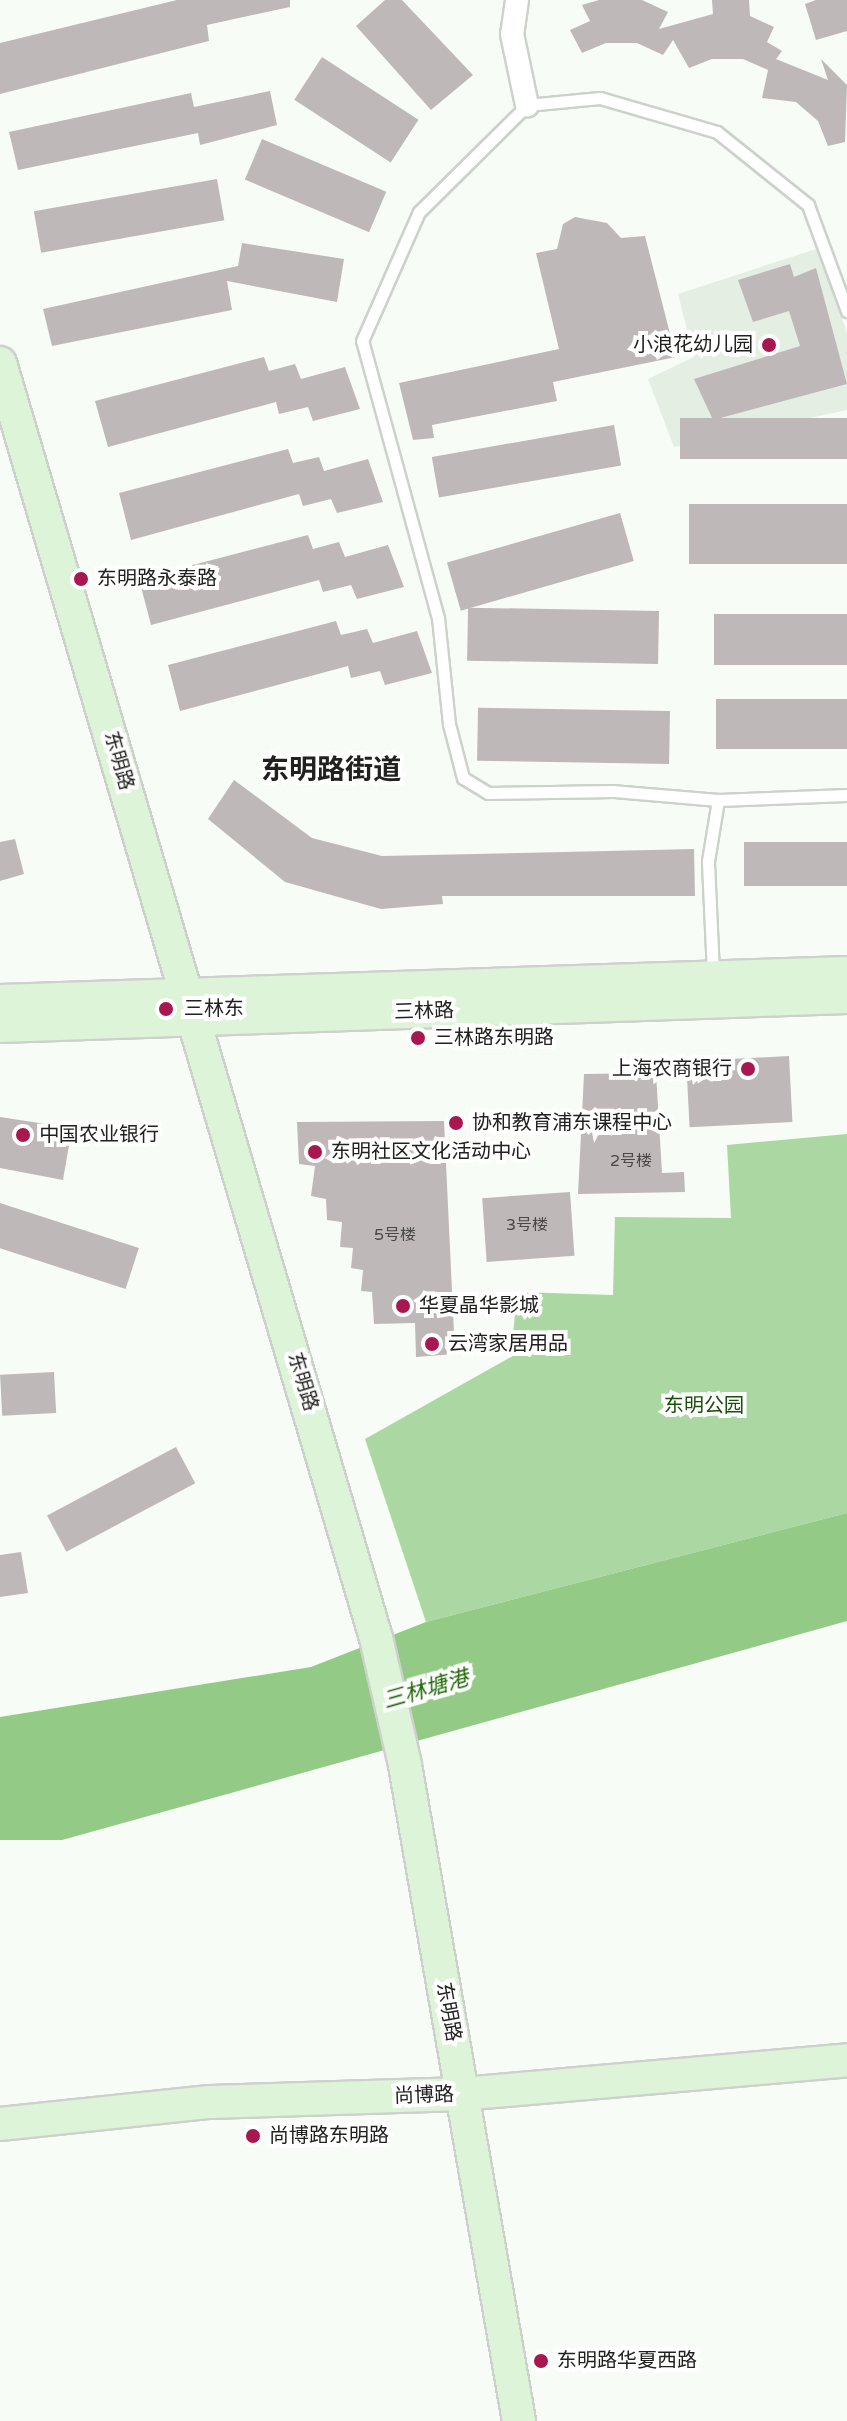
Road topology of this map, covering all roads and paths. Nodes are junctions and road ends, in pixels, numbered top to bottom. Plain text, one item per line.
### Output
1 (517, 0) edge
2 (527, 105) junction
3 (847, 311) edge
4 (0, 363) edge
5 (847, 795) edge
6 (718, 800) junction
7 (847, 973) edge
8 (713, 979) junction
9 (847, 997) edge
10 (0, 1001) edge
11 (190, 1008) junction
12 (0, 1026) edge
13 (847, 2060) edge
14 (462, 2094) junction
15 (0, 2124) edge
16 (519, 2421) edge

1 - 2 street
2 - 3 lane
2 - 6 lane
4 - 11 main road, 东明路
5 - 6 lane
6 - 8 lane
7 - 8 main road, 三林路
8 - 11 main road, 三林路
9 - 11 main road, 三林路
10 - 11 main road, 三林路
11 - 12 main road, 三林路
11 - 14 main road, 东明路
13 - 14 main road, 尚博路
14 - 15 main road, 尚博路
14 - 16 main road, 东明路

